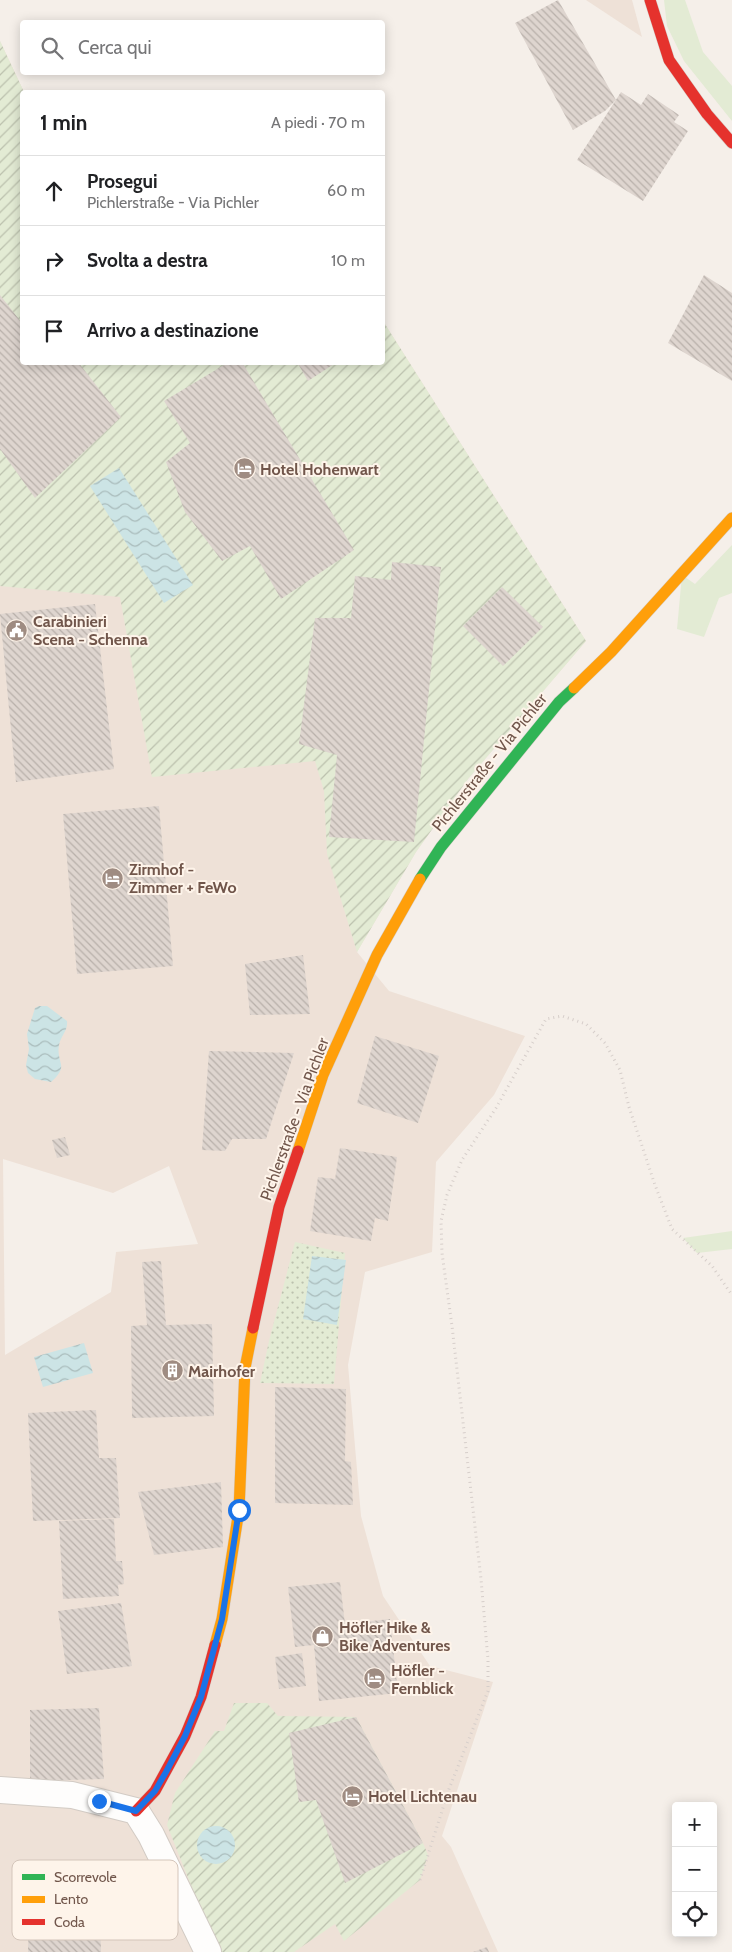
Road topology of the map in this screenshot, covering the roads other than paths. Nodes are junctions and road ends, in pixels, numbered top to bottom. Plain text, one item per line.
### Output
1 (650, 0) edge
2 (732, 143) edge
3 (732, 518) edge
4 (0, 1790) edge
5 (136, 1811) junction
6 (164, 1860) edge
7 (178, 1890) edge
8 (208, 1952) edge

1 - 2 street
3 - 5 street, Pichlerstraße - Via Pichler
4 - 5 street
5 - 6 street
7 - 8 street

